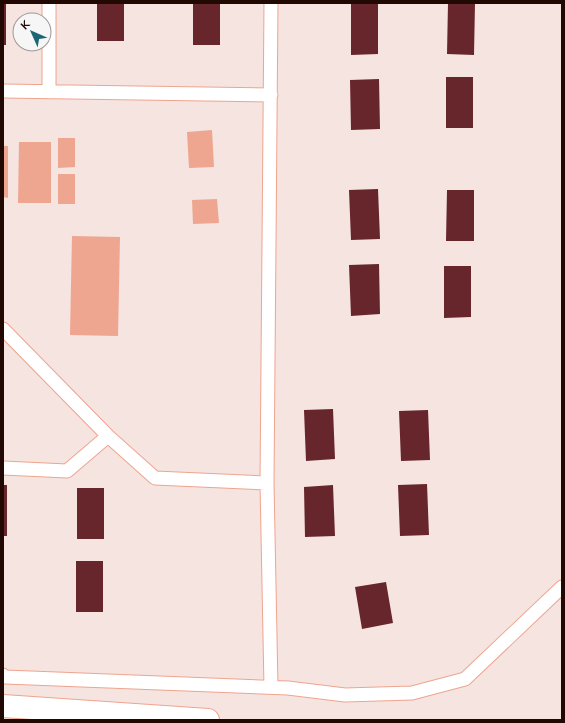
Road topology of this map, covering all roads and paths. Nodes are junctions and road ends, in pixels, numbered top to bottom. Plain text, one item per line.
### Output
1 (49, 3) edge
2 (271, 3) edge
3 (3, 91) edge
4 (49, 92) junction
5 (271, 95) junction
6 (3, 329) edge
7 (108, 436) junction
8 (3, 468) edge
9 (266, 483) junction
10 (562, 587) edge
11 (3, 675) edge
12 (271, 687) junction
13 (3, 694) edge
14 (3, 706) edge
15 (128, 715) junction
16 (208, 720) edge

1 - 4 street
2 - 5 street
3 - 4 street
4 - 5 street
5 - 9 street
6 - 7 street
7 - 8 street
7 - 9 street
9 - 12 street
10 - 12 street
11 - 12 street
13 - 15 highway
14 - 15 highway
15 - 16 highway

